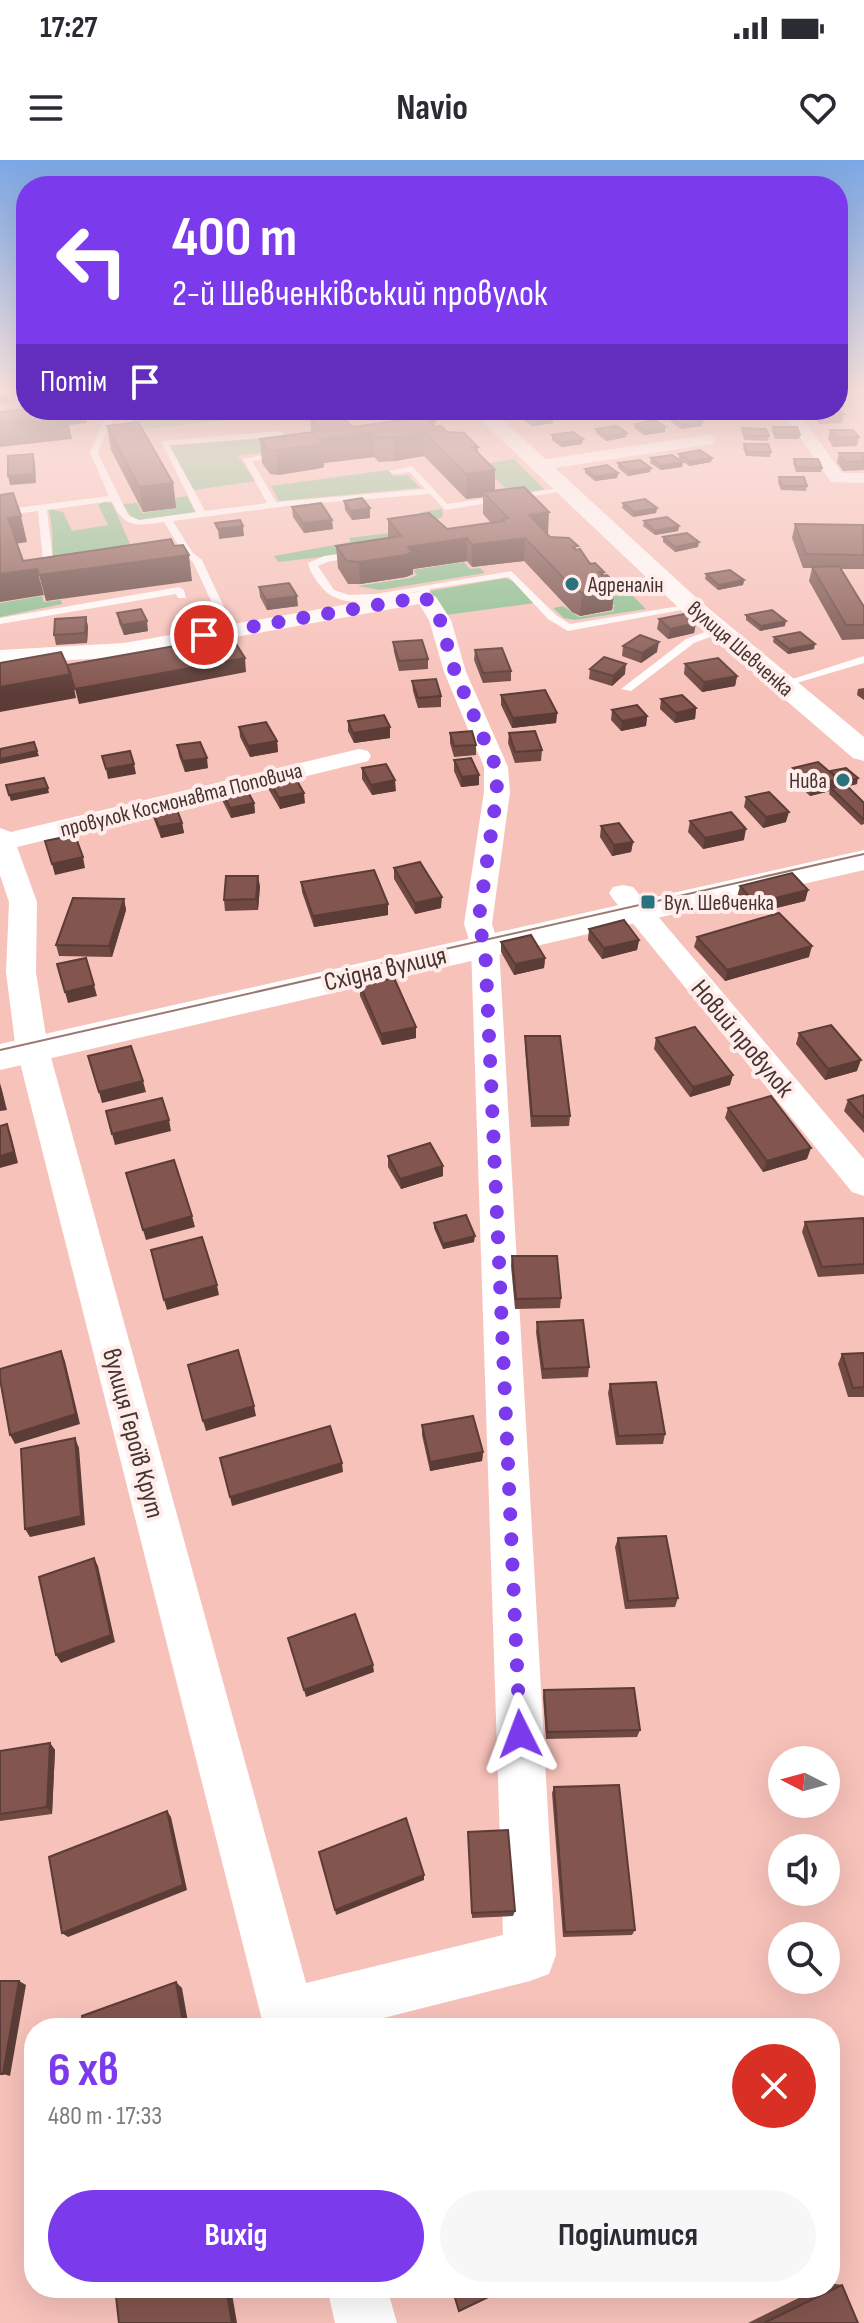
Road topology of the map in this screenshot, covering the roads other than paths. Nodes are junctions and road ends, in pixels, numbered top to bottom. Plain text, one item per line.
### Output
1 (111, 492) edge
2 (190, 492) edge
3 (266, 492) edge
4 (421, 492) edge
5 (433, 492) edge
6 (553, 492) edge
7 (569, 492) edge
8 (114, 498) junction
9 (273, 505) junction
10 (42, 507) junction
11 (0, 513) edge
12 (203, 516) junction
13 (168, 521) junction
14 (371, 552) edge
15 (188, 554) junction
16 (172, 557) edge
17 (69, 573) edge
18 (424, 592) junction
19 (182, 596) edge
20 (692, 607) junction
21 (0, 621) edge
22 (719, 630) junction
23 (230, 631) junction
24 (0, 657) edge
25 (864, 659) edge
26 (783, 684) junction
27 (627, 689) dead end
28 (864, 752) edge
29 (359, 756) dead end
30 (1, 839) edge
31 (864, 840) edge
32 (864, 860) edge
33 (630, 902) junction
34 (481, 935) junction
35 (10, 971) edge
36 (15, 1041) edge
37 (864, 1183) edge
38 (289, 2018) edge
39 (304, 2018) edge
40 (360, 2298) edge
41 (366, 2323) edge

1 - 8 lane
2 - 12 lane
3 - 9 lane
4 - 9 lane
5 - 6 lane
7 - 20 street, вулиця Шевченка
8 - 10 lane
8 - 13 lane
9 - 12 lane
10 - 11 lane
10 - 17 lane
12 - 13 lane
13 - 15 lane
14 - 18 lane
15 - 16 lane
15 - 23 lane
18 - 20 lane
18 - 23 street
18 - 34 street
19 - 21 lane
20 - 22 street, вулиця Шевченка
22 - 26 street, вулиця Шевченка
22 - 27 lane
23 - 24 street
25 - 26 lane
26 - 28 street, вулиця Шевченка
29 - 30 street, провулок Космонавта Поповича
30 - 35 street, вулиця Героїв Крут
31 - 33 street, Східна вулиця
32 - 33 street, Східна вулиця
33 - 34 street, Східна вулиця
33 - 37 street, Новий провулок
34 - 36 street, Східна вулиця
34 - 39 street
35 - 36 street, вулиця Героїв Крут
36 - 38 street, вулиця Героїв Крут
40 - 41 street

